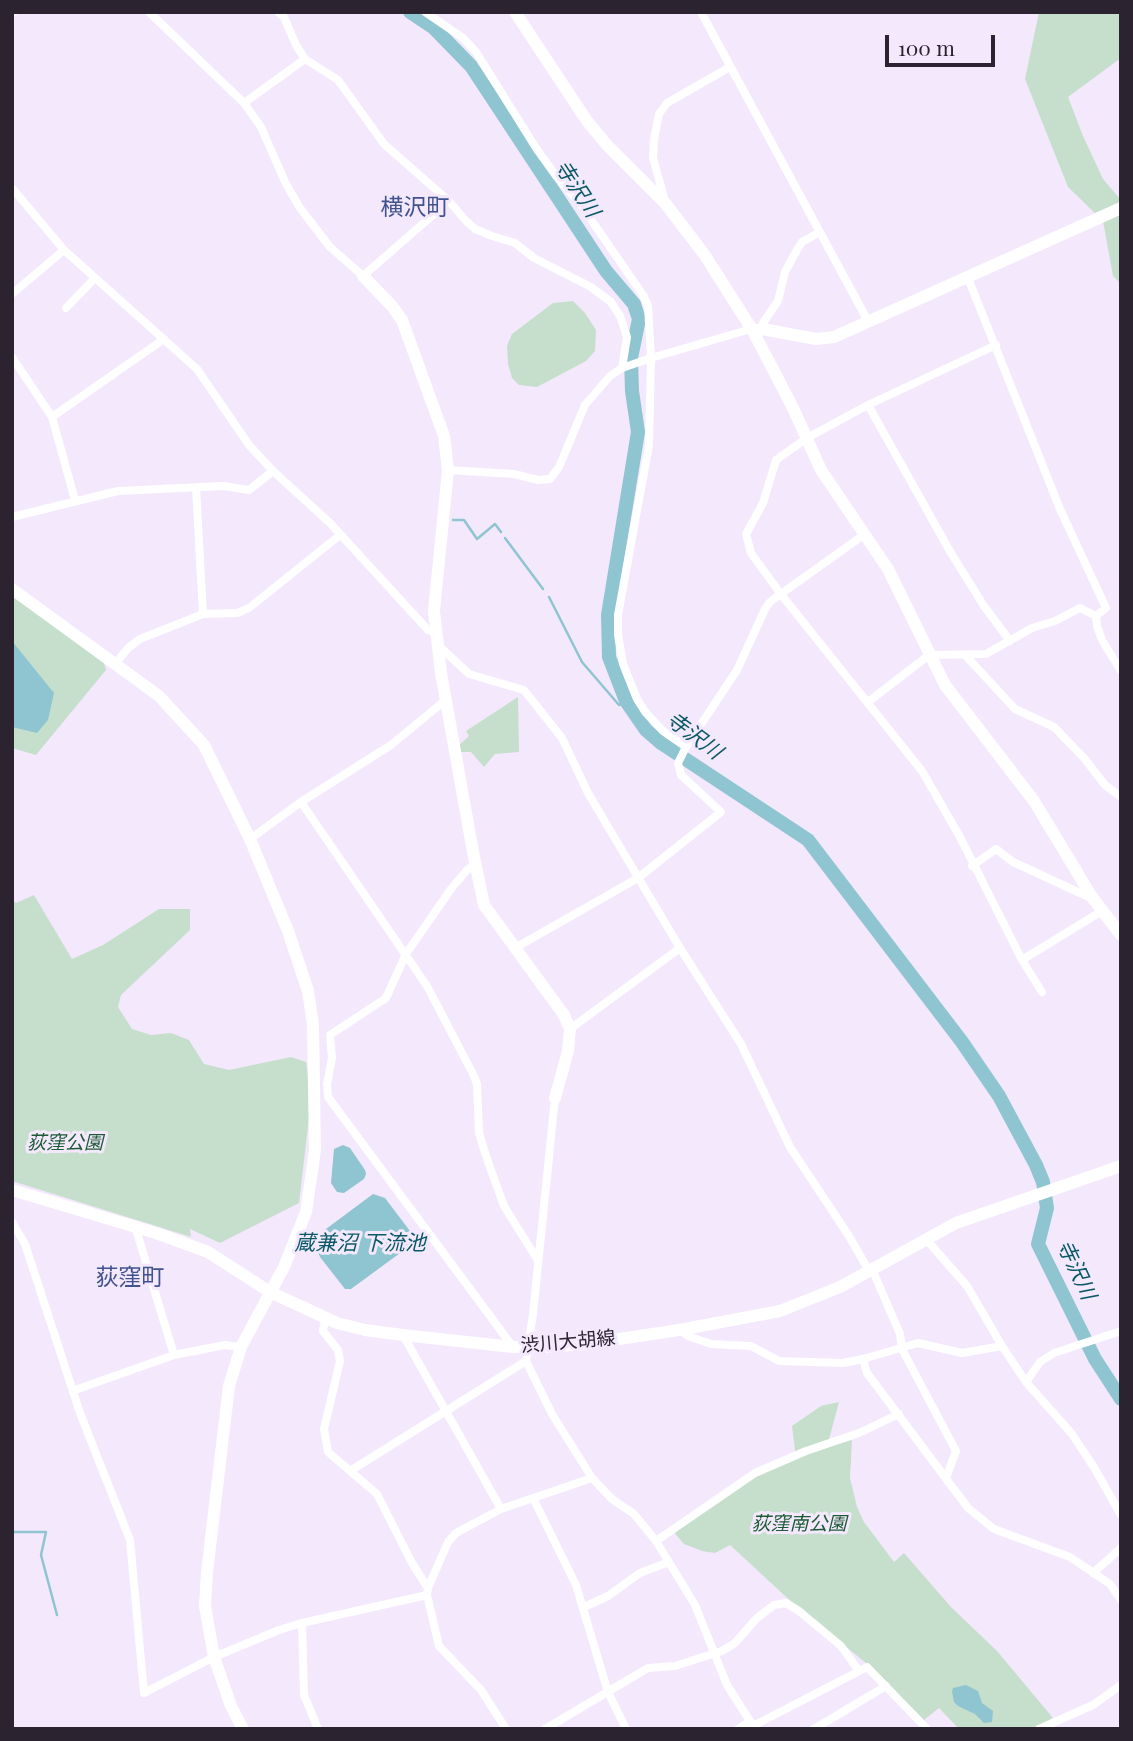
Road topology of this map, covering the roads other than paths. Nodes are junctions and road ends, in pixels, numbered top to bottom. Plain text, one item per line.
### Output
1 (149, 12) edge
2 (278, 12) edge
3 (425, 12) edge
4 (515, 12) edge
5 (701, 12) edge
6 (305, 59) junction
7 (730, 67) junction
8 (244, 103) junction
9 (12, 188) edge
10 (449, 201) junction
11 (665, 203) junction
12 (1121, 208) edge
13 (820, 232) junction
14 (64, 250) junction
15 (363, 276) junction
16 (95, 278) junction
17 (968, 278) junction
18 (12, 294) edge
19 (66, 308) dead end
20 (869, 323) junction
21 (755, 330) junction
22 (164, 339) junction
23 (996, 345) junction
24 (12, 357) edge
25 (647, 359) junction
26 (624, 367) junction
27 (868, 405) junction
28 (52, 417) junction
29 (807, 438) junction
30 (448, 470) junction
31 (273, 471) junction
32 (197, 487) junction
33 (75, 500) junction
34 (12, 517) edge
35 (865, 534) junction
36 (340, 535) junction
37 (12, 589) edge
38 (780, 593) junction
39 (203, 614) junction
40 (1096, 616) junction
41 (437, 638) junction
42 (1010, 641) junction
43 (929, 655) junction
44 (966, 656) junction
45 (116, 663) junction
46 (1121, 671) edge
47 (446, 701) junction
48 (869, 702) junction
49 (685, 749) junction
50 (1121, 797) edge
51 (302, 802) junction
52 (250, 839) junction
53 (475, 864) junction
54 (972, 866) junction
55 (638, 878) junction
56 (1094, 899) junction
57 (1102, 911) junction
58 (1121, 935) edge
59 (514, 948) junction
60 (680, 948) junction
61 (406, 954) junction
62 (1022, 960) junction
63 (1042, 992) dead end
64 (570, 1029) junction
65 (321, 1084) junction
66 (555, 1098) joint
67 (1121, 1166) edge
68 (12, 1190) edge
69 (12, 1222) edge
70 (135, 1227) junction
71 (925, 1238) junction
72 (537, 1259) junction
73 (870, 1270) junction
74 (271, 1292) junction
75 (325, 1319) junction
76 (679, 1330) junction
77 (1121, 1331) edge
78 (403, 1335) junction
79 (1002, 1346) junction
80 (241, 1347) junction
81 (513, 1347) junction
82 (529, 1347) junction
83 (902, 1349) junction
84 (174, 1354) junction
85 (863, 1359) junction
86 (526, 1361) junction
87 (1026, 1382) junction
88 (75, 1390) junction
89 (445, 1411) junction
90 (899, 1414) junction
91 (350, 1471) junction
92 (592, 1478) junction
93 (946, 1478) junction
94 (533, 1498) junction
95 (501, 1509) junction
96 (1121, 1515) edge
97 (656, 1541) junction
98 (1121, 1548) edge
99 (668, 1562) junction
100 (1093, 1573) junction
101 (428, 1591) junction
102 (1121, 1600) edge
103 (584, 1607) junction
104 (302, 1623) junction
105 (714, 1652) junction
106 (214, 1657) junction
107 (859, 1671) junction
108 (1121, 1685) edge
109 (886, 1686) junction
110 (608, 1692) junction
111 (753, 1725) edge
112 (243, 1729) edge
113 (318, 1729) edge
114 (506, 1729) edge
115 (545, 1729) edge
116 (626, 1729) edge
117 (738, 1729) edge
118 (814, 1729) edge
119 (927, 1729) edge
120 (1039, 1729) edge

1 - 8 street
2 - 6 street
3 - 25 street
4 - 11 street
5 - 7 street
6 - 8 street
6 - 10 street
7 - 11 street
7 - 13 street
8 - 15 street
9 - 14 street
10 - 15 street
10 - 26 street
11 - 21 street
12 - 17 street
13 - 20 street
13 - 21 street
14 - 16 street
14 - 18 street
15 - 30 street
16 - 19 street
16 - 22 street
17 - 20 street
17 - 23 street
20 - 21 street
21 - 25 street
21 - 29 street
22 - 28 street
22 - 31 street
23 - 27 street
23 - 40 street
24 - 28 street
25 - 26 street
25 - 49 street
26 - 30 street
27 - 29 street
27 - 42 street
28 - 33 street
29 - 35 street
29 - 38 street
30 - 41 street
31 - 32 street
31 - 36 street
32 - 33 street
32 - 39 street
33 - 34 street
35 - 38 street
35 - 43 street
36 - 39 street
36 - 41 street
37 - 45 street
38 - 48 street
38 - 49 street
39 - 45 street
40 - 42 street
40 - 46 street
41 - 47 street
41 - 55 street
42 - 44 street
43 - 44 street
43 - 48 street
43 - 56 street
44 - 50 street
45 - 52 street
47 - 51 street
47 - 53 street
48 - 54 street
49 - 55 street
51 - 52 street
51 - 61 street
52 - 65 street
53 - 59 street
53 - 61 street
54 - 56 street
54 - 62 street
55 - 59 street
55 - 60 street
56 - 57 street
57 - 58 street
57 - 62 street
59 - 64 street
60 - 64 street
60 - 73 street
61 - 65 street
61 - 72 street
62 - 63 street
64 - 66 street
65 - 74 street
65 - 81 street
66 - 72 street
67 - 71 street, 渋川大胡線
68 - 70 street, 渋川大胡線
69 - 88 street
70 - 74 street, 渋川大胡線
70 - 84 street
71 - 73 street, 渋川大胡線
71 - 79 street
72 - 82 street
73 - 76 street, 渋川大胡線
73 - 83 street
74 - 75 street, 渋川大胡線
74 - 80 street
75 - 78 street, 渋川大胡線
75 - 91 street
76 - 82 street, 渋川大胡線
76 - 85 street
77 - 87 street
78 - 81 street, 渋川大胡線
78 - 89 street
79 - 83 street
79 - 87 street
80 - 84 street
80 - 106 street
81 - 82 street, 渋川大胡線
82 - 86 street
83 - 85 street
83 - 93 street
84 - 88 street
85 - 90 street
86 - 89 street
86 - 92 street
87 - 96 street
88 - 106 street
89 - 91 street
89 - 95 street
90 - 93 street
90 - 97 street
91 - 101 street
92 - 94 street
92 - 97 street
93 - 100 street
94 - 95 street
94 - 103 street
95 - 101 street
97 - 99 street
98 - 100 street
99 - 103 street
99 - 105 street
100 - 102 street
101 - 104 street
101 - 114 street
103 - 110 street
104 - 106 street
104 - 113 street
105 - 107 street
105 - 110 street
105 - 111 street
106 - 112 street
107 - 109 street
107 - 111 street
108 - 120 street
109 - 118 street
109 - 119 street
110 - 115 street
110 - 116 street
111 - 117 street

